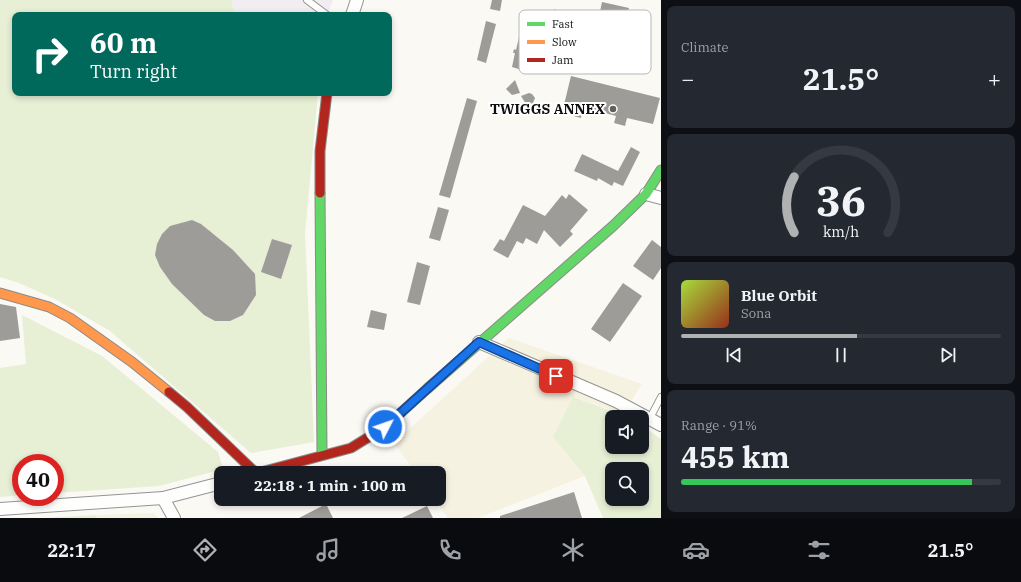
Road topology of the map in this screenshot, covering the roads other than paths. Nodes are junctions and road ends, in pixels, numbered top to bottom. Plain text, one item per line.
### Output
1 (307, 0) edge
2 (357, 0) edge
3 (323, 12) edge
4 (353, 12) edge
5 (326, 96) edge
6 (661, 170) edge
7 (646, 194) junction
8 (661, 198) edge
9 (0, 293) edge
10 (479, 342) junction
11 (661, 397) edge
12 (650, 418) junction
13 (661, 425) edge
14 (322, 455) junction
15 (249, 466) edge
16 (282, 466) edge
17 (214, 485) edge
18 (163, 498) junction
19 (0, 509) edge
20 (174, 518) edge

1 - 3 lane
2 - 4 street
5 - 14 street
6 - 7 street
7 - 8 street
7 - 10 street
9 - 15 street
10 - 12 street
10 - 14 street
11 - 12 lane
12 - 13 street
14 - 16 street
17 - 18 street
18 - 19 street
18 - 20 street

